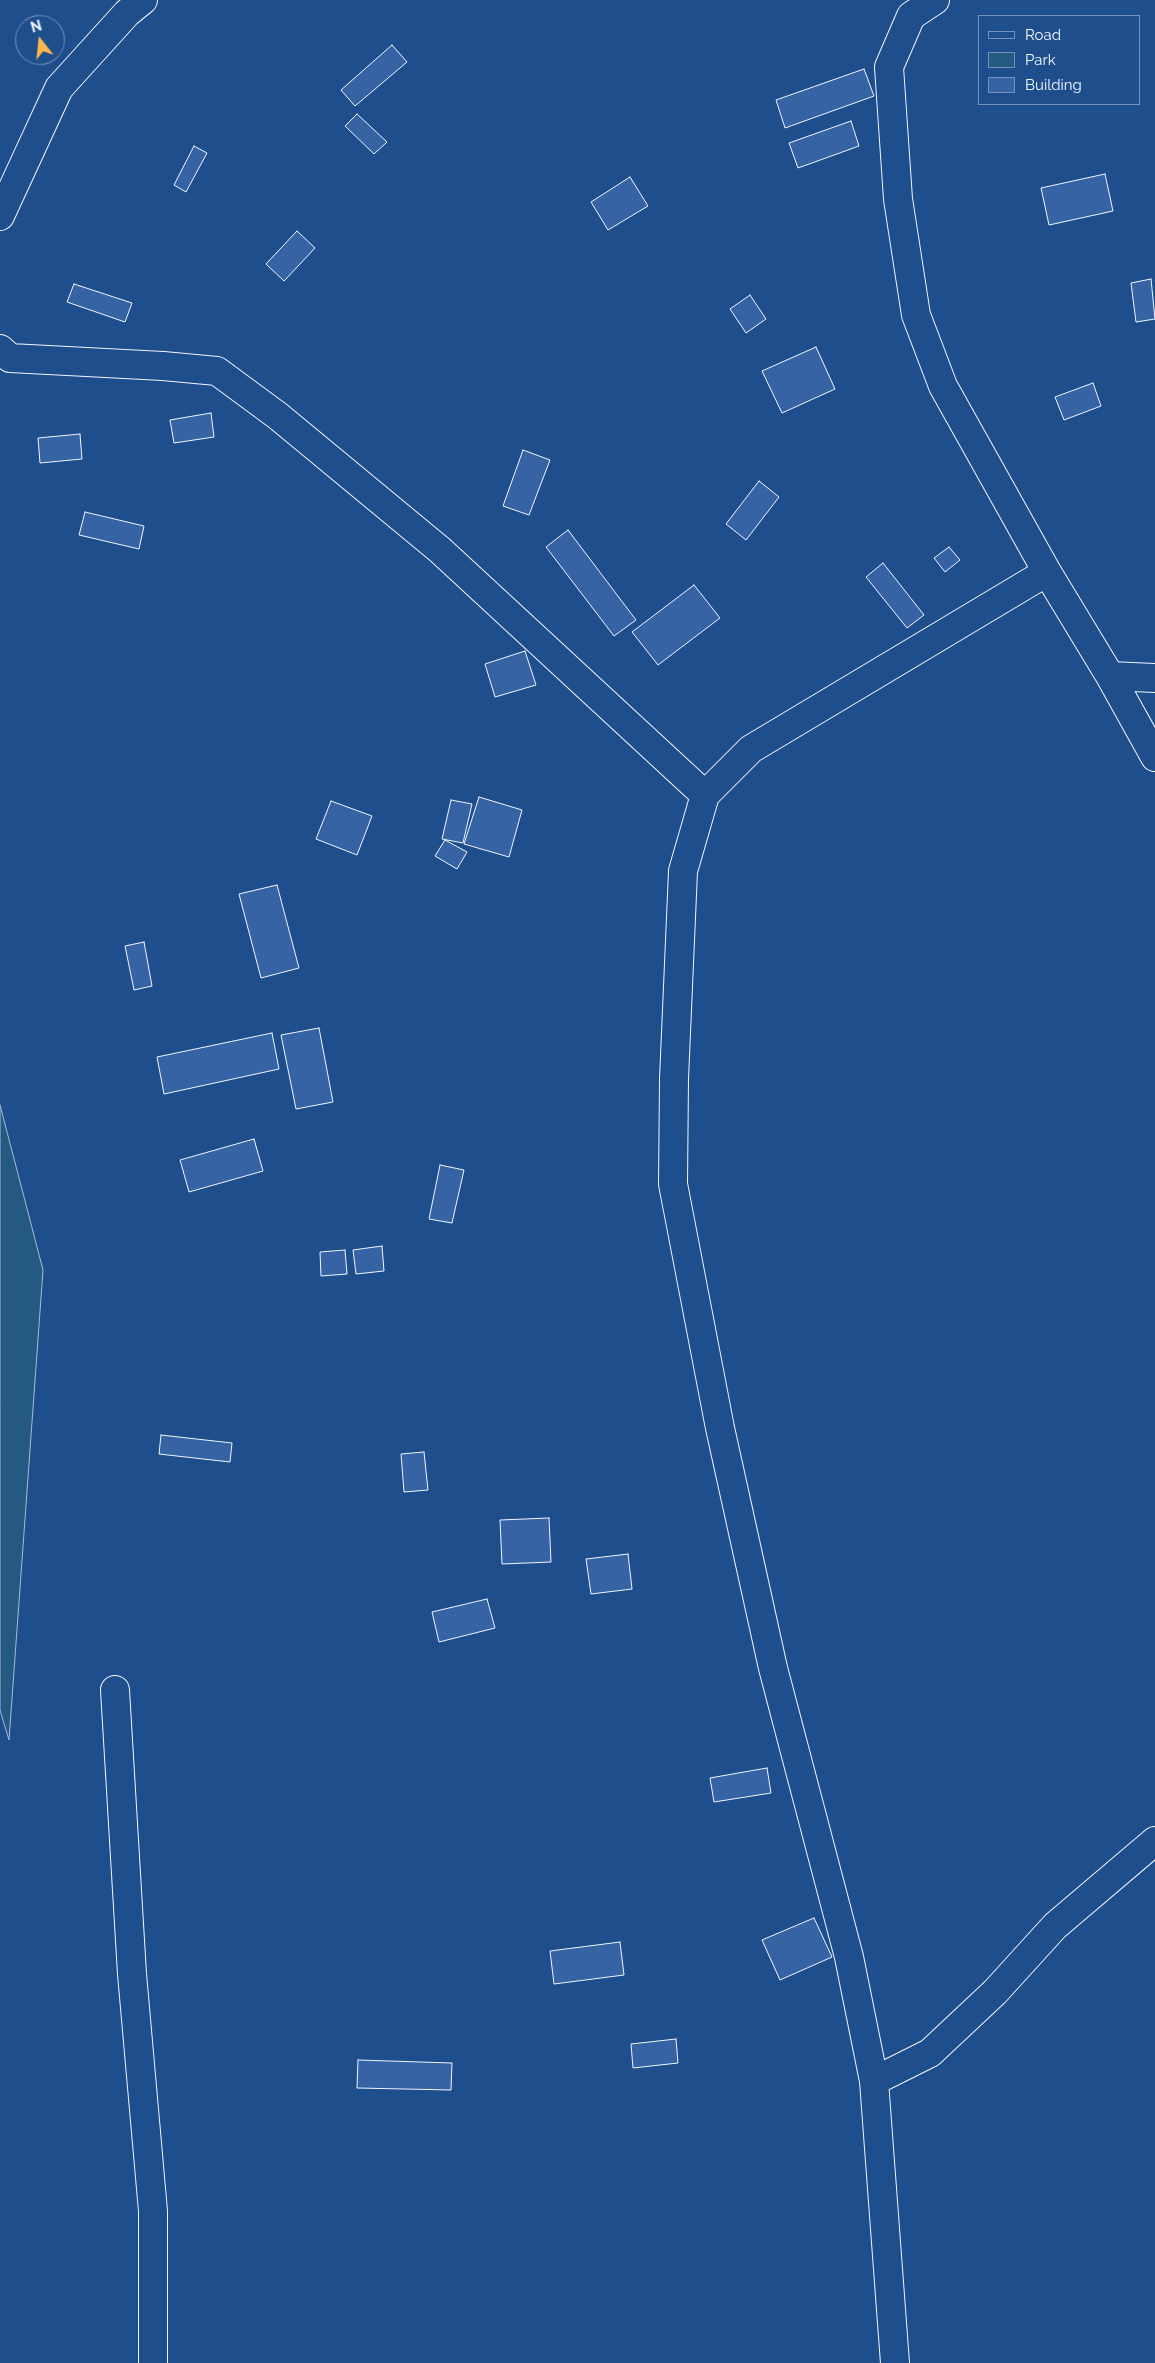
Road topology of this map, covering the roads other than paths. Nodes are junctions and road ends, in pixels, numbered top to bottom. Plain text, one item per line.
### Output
1 (144, 0) edge
2 (935, 0) edge
3 (0, 216) edge
4 (0, 350) edge
5 (1047, 572) junction
6 (1110, 676) junction
7 (1155, 678) edge
8 (1155, 757) edge
9 (705, 795) junction
10 (115, 1690) dead end
11 (1155, 1841) edge
12 (874, 2082) junction
13 (153, 2363) edge
14 (895, 2363) edge

1 - 3 street
2 - 5 street
4 - 9 street
5 - 6 street
5 - 9 street
6 - 7 street
6 - 8 street
9 - 12 street
10 - 13 street
11 - 12 street
12 - 14 street

